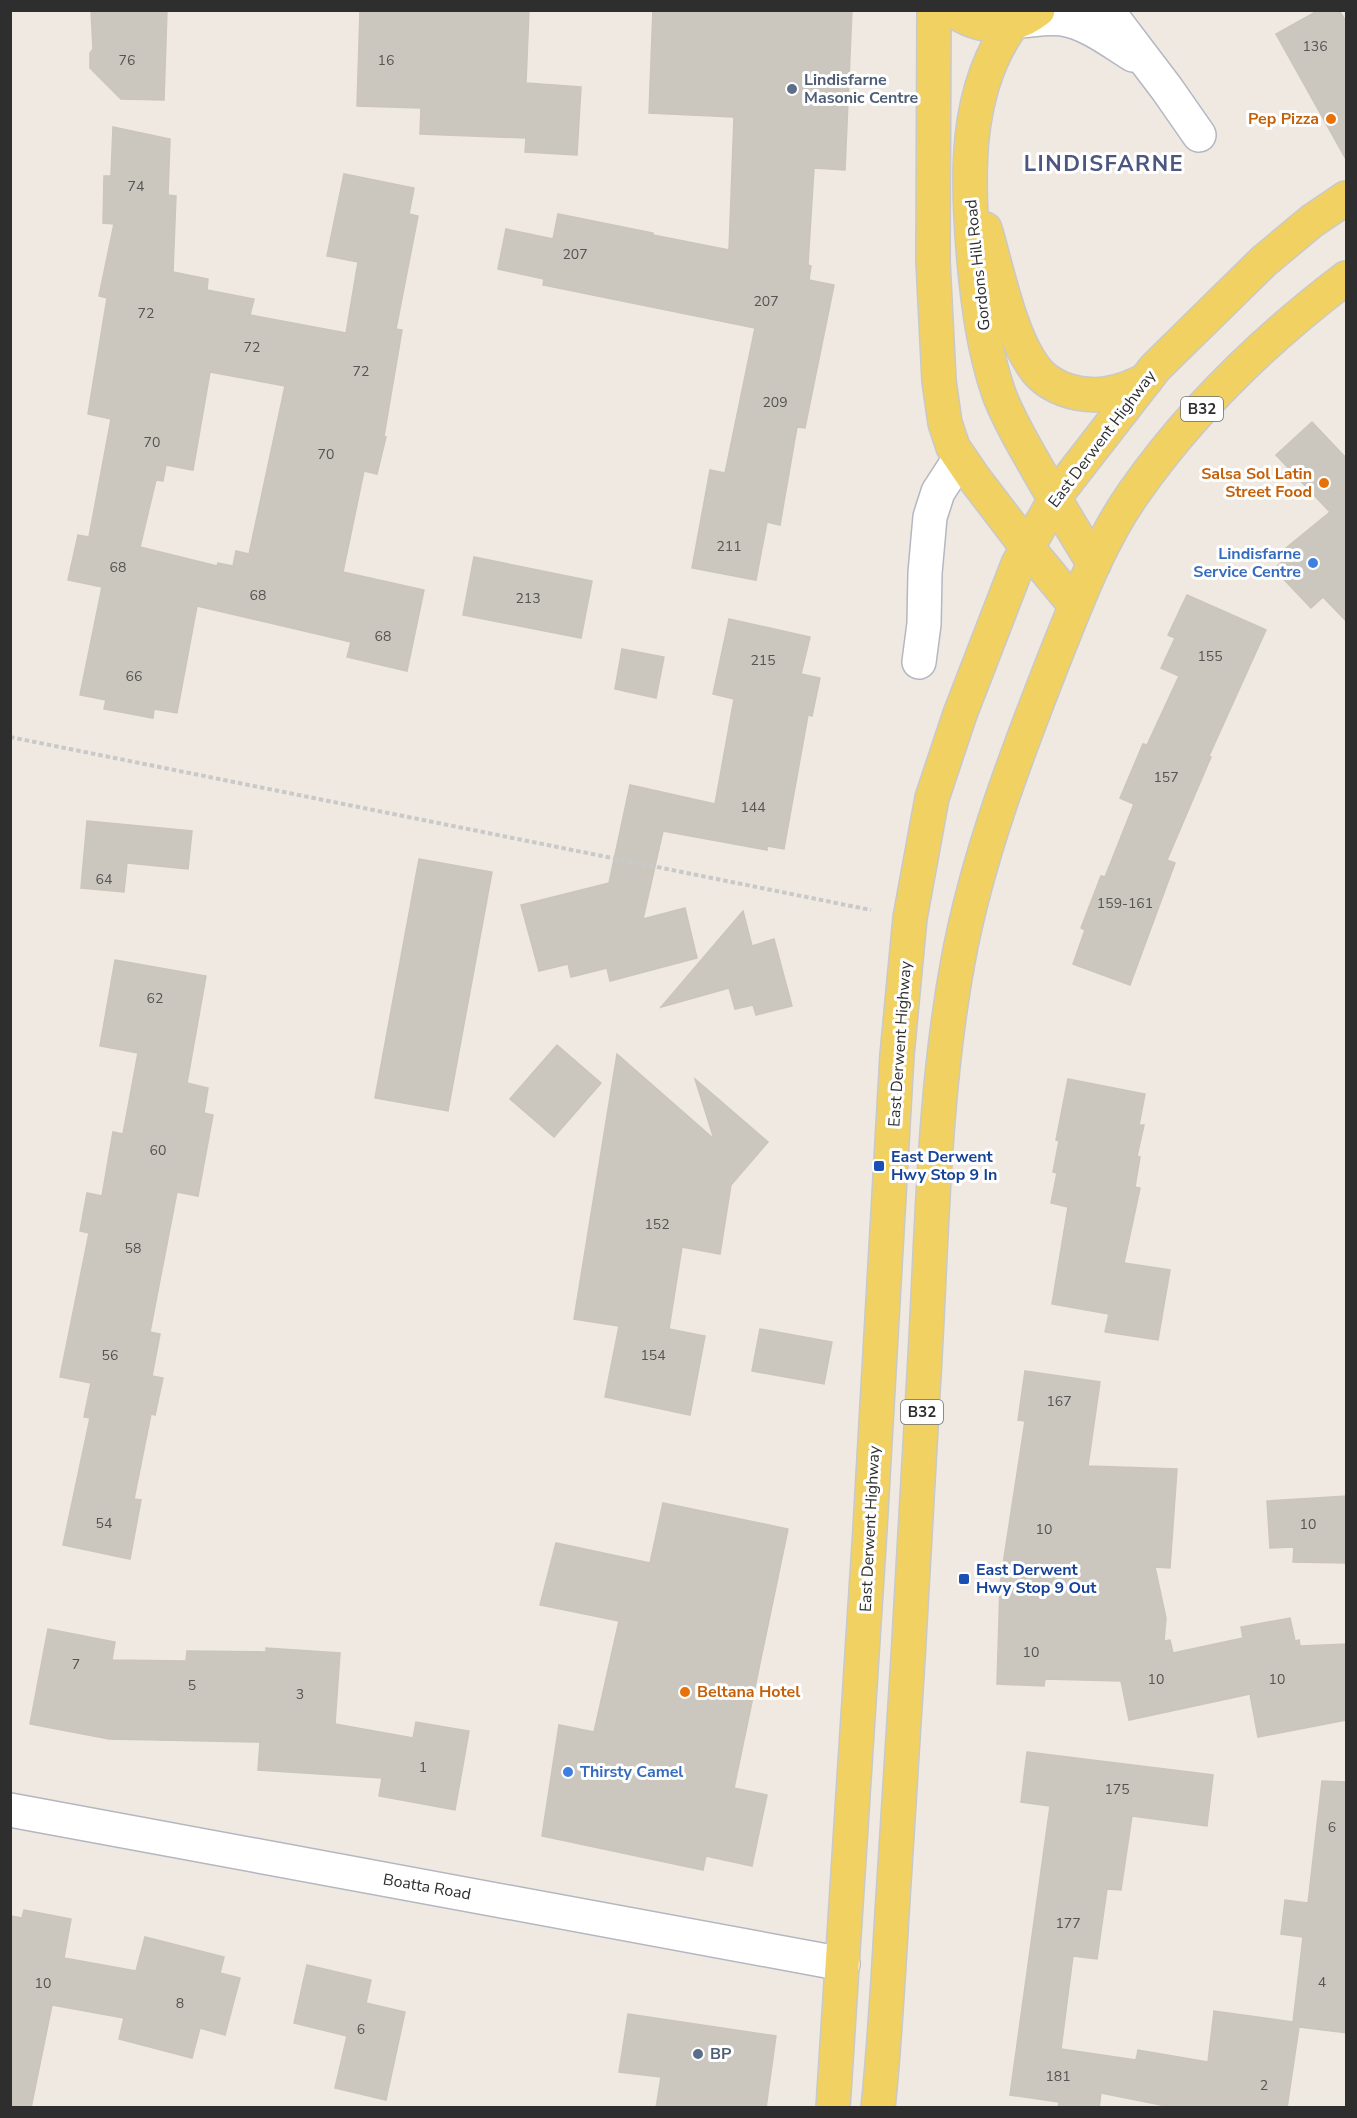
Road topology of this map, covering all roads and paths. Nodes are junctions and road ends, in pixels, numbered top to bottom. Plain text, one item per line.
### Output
1 (934, 10) edge
2 (953, 10) edge
3 (1107, 10) edge
4 (1024, 18) edge
5 (1157, 76) junction
6 (1199, 135) dead end
7 (969, 172) junction
8 (1347, 198) edge
9 (1347, 278) edge
10 (1146, 380) junction
11 (960, 458) junction
12 (1054, 500) junction
13 (1026, 546) junction
14 (1094, 564) junction
15 (1076, 605) junction
16 (919, 662) dead end
17 (10, 737) edge
18 (910, 918) junction
19 (10, 1810) edge
20 (843, 1964) junction
21 (833, 2108) edge
22 (878, 2108) edge

1 - 11 main road
2 - 4 main road
3 - 5 street
4 - 5 street
4 - 7 main road, Gordons Hill Road
5 - 6 street
7 - 10 main road
7 - 12 main road, Gordons Hill Road
8 - 10 main road, East Derwent Highway / B32
9 - 14 main road, B32
10 - 12 main road, East Derwent Highway / B32
11 - 13 main road
11 - 16 street
12 - 13 main road, East Derwent Highway / B32
12 - 14 main road, Gordons Hill Road
13 - 15 main road
13 - 18 main road, East Derwent Highway / B32
14 - 15 main road, B32
15 - 22 main road, B32
17 - 18 path
18 - 20 main road, East Derwent Highway / B32
19 - 20 street, Boatta Road
20 - 21 main road, East Derwent Highway / B32

